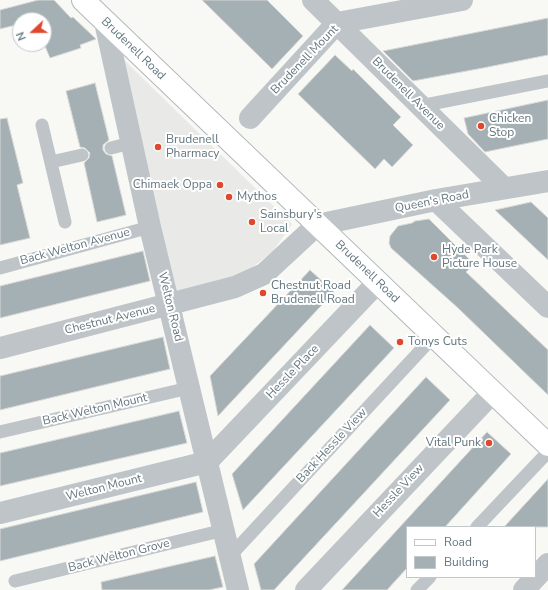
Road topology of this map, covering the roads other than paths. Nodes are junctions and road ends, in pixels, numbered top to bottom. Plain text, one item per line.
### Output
1 (83, 0) edge
2 (313, 0) edge
3 (462, 0) edge
4 (105, 22) junction
5 (337, 24) junction
6 (548, 81) edge
7 (420, 106) junction
8 (250, 118) dead end
9 (42, 125) dead end
10 (131, 143) junction
11 (110, 148) dead end
12 (82, 155) dead end
13 (51, 162) junction
14 (548, 181) edge
15 (504, 188) junction
16 (436, 200) junction
17 (65, 222) dead end
18 (317, 225) junction
19 (150, 227) junction
20 (0, 268) edge
21 (378, 282) junction
22 (169, 304) junction
23 (548, 307) edge
24 (434, 336) junction
25 (0, 348) edge
26 (189, 388) junction
27 (493, 392) junction
28 (0, 432) edge
29 (548, 445) edge
30 (548, 452) edge
31 (208, 462) junction
32 (0, 513) edge
33 (478, 526) edge
34 (224, 530) junction
35 (230, 556) junction
36 (548, 564) edge
37 (536, 577) edge
38 (429, 578) edge
39 (535, 578) edge
40 (15, 581) dead end
41 (238, 590) edge
42 (306, 590) edge
43 (417, 590) edge
44 (524, 590) edge

1 - 4 street, Brudenell Road
2 - 5 street, Brudenell Avenue
3 - 5 street, Brudenell Mount
4 - 10 street, Welton Road
4 - 18 street, Brudenell Road
5 - 7 street, Brudenell Avenue
5 - 8 street, Brudenell Mount
6 - 7 lane
7 - 15 street, Brudenell Avenue
9 - 13 lane
10 - 11 lane
10 - 19 street, Welton Road
12 - 13 lane
13 - 17 lane
14 - 15 street, Queen's Road
15 - 16 street, Queen's Road
16 - 18 street, Queen's Road
16 - 23 street
18 - 21 street, Brudenell Road
18 - 22 street, Chestnut Avenue
19 - 20 lane, Back Welton Avenue
19 - 22 street, Welton Road
21 - 24 street, Brudenell Road
21 - 31 street, Hessle Place
22 - 25 street, Chestnut Avenue
22 - 26 street, Welton Road
24 - 27 street, Brudenell Road
24 - 35 lane, Back Hessle View
26 - 28 lane, Back Welton Mount
26 - 31 street, Welton Road
27 - 29 street, Brudenell Road
27 - 42 street, Hessle View
30 - 33 lane
31 - 32 street, Welton Mount
31 - 34 street, Welton Road
34 - 35 street, Welton Road
34 - 40 lane, Back Welton Grove
35 - 41 street, Welton Road
36 - 37 street
38 - 43 lane
39 - 44 street

